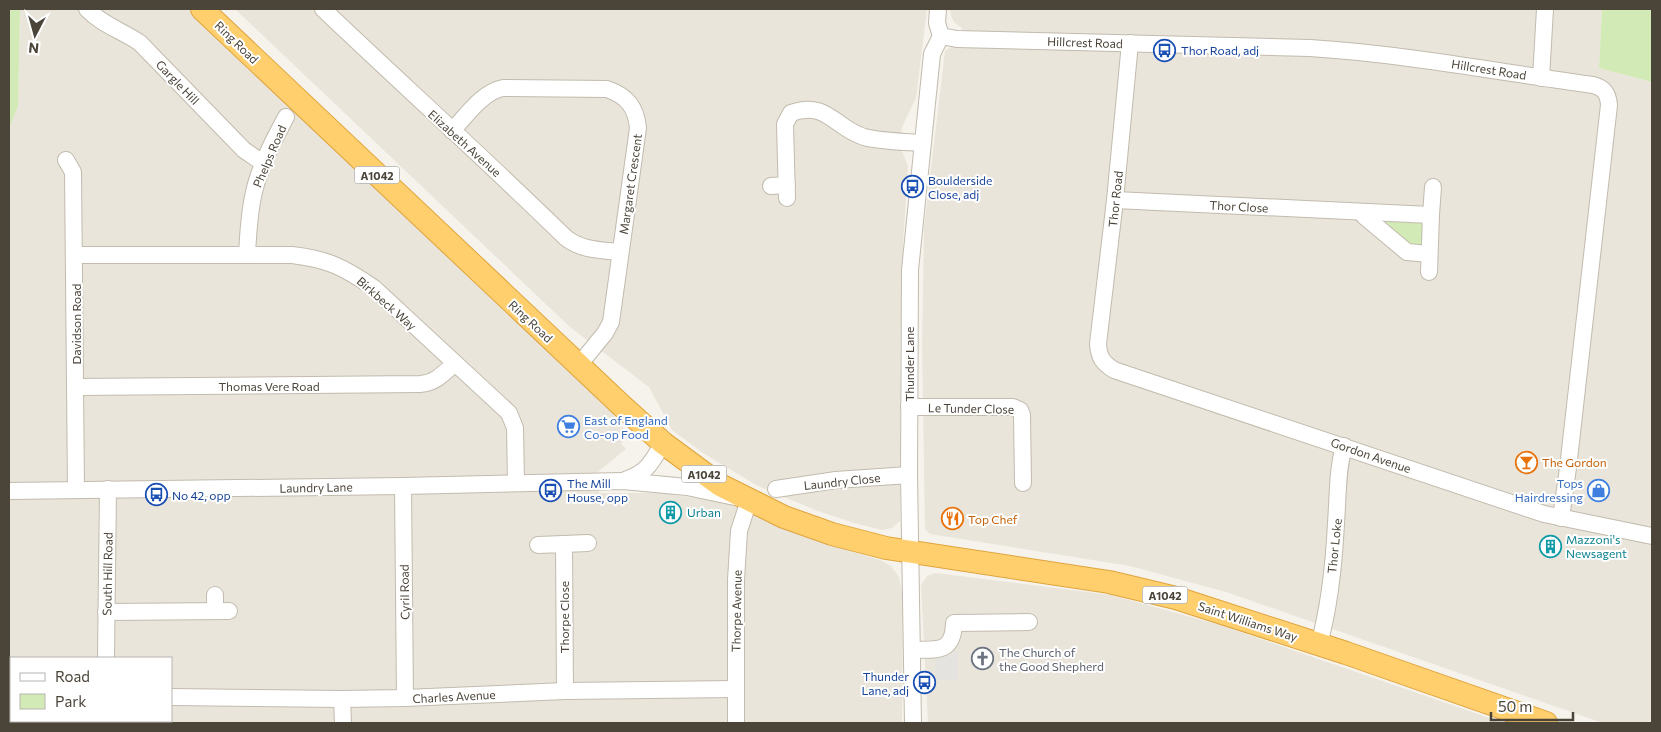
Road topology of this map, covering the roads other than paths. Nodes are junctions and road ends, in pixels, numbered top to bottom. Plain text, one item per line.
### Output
1 (87, 9) edge
2 (202, 9) edge
3 (323, 9) edge
4 (938, 9) edge
5 (1545, 9) edge
6 (940, 36) junction
7 (1130, 43) junction
8 (1540, 78) junction
9 (286, 117) dead end
10 (452, 131) junction
11 (922, 143) junction
12 (66, 160) dead end
13 (263, 162) junction
14 (1433, 187) dead end
15 (782, 190) dead end
16 (1115, 200) junction
17 (1364, 212) junction
18 (1431, 215) junction
19 (620, 252) junction
20 (1429, 254) junction
21 (75, 255) junction
22 (247, 255) junction
23 (1428, 272) dead end
24 (1099, 355) joint
25 (454, 364) junction
26 (578, 365) junction
27 (76, 387) junction
28 (909, 407) junction
29 (663, 443) junction
30 (1344, 446) junction
31 (908, 475) junction
32 (623, 480) junction
33 (516, 483) junction
34 (1023, 483) dead end
35 (403, 486) junction
36 (108, 489) junction
37 (776, 489) dead end
38 (76, 490) junction
39 (9, 491) edge
40 (749, 500) junction
41 (1561, 518) junction
42 (1652, 536) edge
43 (588, 543) dead end
44 (564, 544) junction
45 (538, 545) dead end
46 (910, 552) junction
47 (219, 606) dead end
48 (106, 612) junction
49 (1029, 622) dead end
50 (1319, 644) junction
51 (912, 650) junction
52 (106, 657) edge
53 (736, 689) junction
54 (565, 691) junction
55 (172, 697) edge
56 (405, 698) junction
57 (342, 699) junction
58 (343, 723) edge
59 (736, 723) edge
60 (913, 723) edge
61 (1546, 723) edge

1 - 13 street, Gargle Hill
2 - 26 highway, Ring Road / A1042
3 - 10 street, Elizabeth Avenue
4 - 6 street, Thunder Lane
5 - 8 street
6 - 7 street, Hillcrest Road
6 - 11 street, Thunder Lane
7 - 8 street, Hillcrest Road
7 - 16 street, Thor Road
8 - 41 street, Hillcrest Road
9 - 13 street, Phelps Road
10 - 19 street, Elizabeth Avenue
10 - 19 street, Margaret Crescent
11 - 15 street
11 - 28 street, Thunder Lane
12 - 21 street, Davidson Road
13 - 22 street, Phelps Road
14 - 18 street
16 - 17 street, Thor Close
16 - 24 street, Thor Road
17 - 18 street, Thor Close
17 - 20 street
18 - 20 street
19 - 26 street, Margaret Crescent
20 - 23 street
21 - 22 street, Birkbeck Way
21 - 27 street, Davidson Road
22 - 25 street, Birkbeck Way
24 - 30 street, Gordon Avenue
25 - 27 street, Thomas Vere Road
25 - 33 street, Birkbeck Way
26 - 29 highway, Ring Road / A1042
27 - 38 street, Davidson Road
28 - 31 street, Thunder Lane
28 - 34 street, Le Tunder Close
29 - 32 street, Laundry Lane
29 - 40 highway, Ring Road / A1042
30 - 41 street, Gordon Avenue
30 - 50 street, Thor Loke
31 - 37 street, Laundry Close
31 - 46 street, Thunder Lane
32 - 33 street, Laundry Lane
32 - 40 street, Laundry Lane
33 - 35 street, Laundry Lane
35 - 36 street, Laundry Lane
35 - 56 street, Cyril Road
36 - 38 street, Laundry Lane
36 - 48 street, South Hill Road
38 - 39 street, Laundry Lane
40 - 46 highway, Ring Road / A1042
40 - 53 street, Thorpe Avenue
41 - 42 street, Gordon Avenue
43 - 44 street
44 - 45 street
44 - 54 street, Thorpe Close
46 - 50 highway, Saint Williams Way / A1042
46 - 51 street, Thunder Lane
47 - 48 street
48 - 52 street, South Hill Road
49 - 51 street
50 - 61 highway, Saint Williams Way / A1042
51 - 60 street, Thunder Lane
53 - 54 street, Charles Avenue
53 - 59 street, Thorpe Avenue
54 - 56 street, Charles Avenue
55 - 57 street, Charles Avenue
56 - 57 street, Charles Avenue
57 - 58 street

